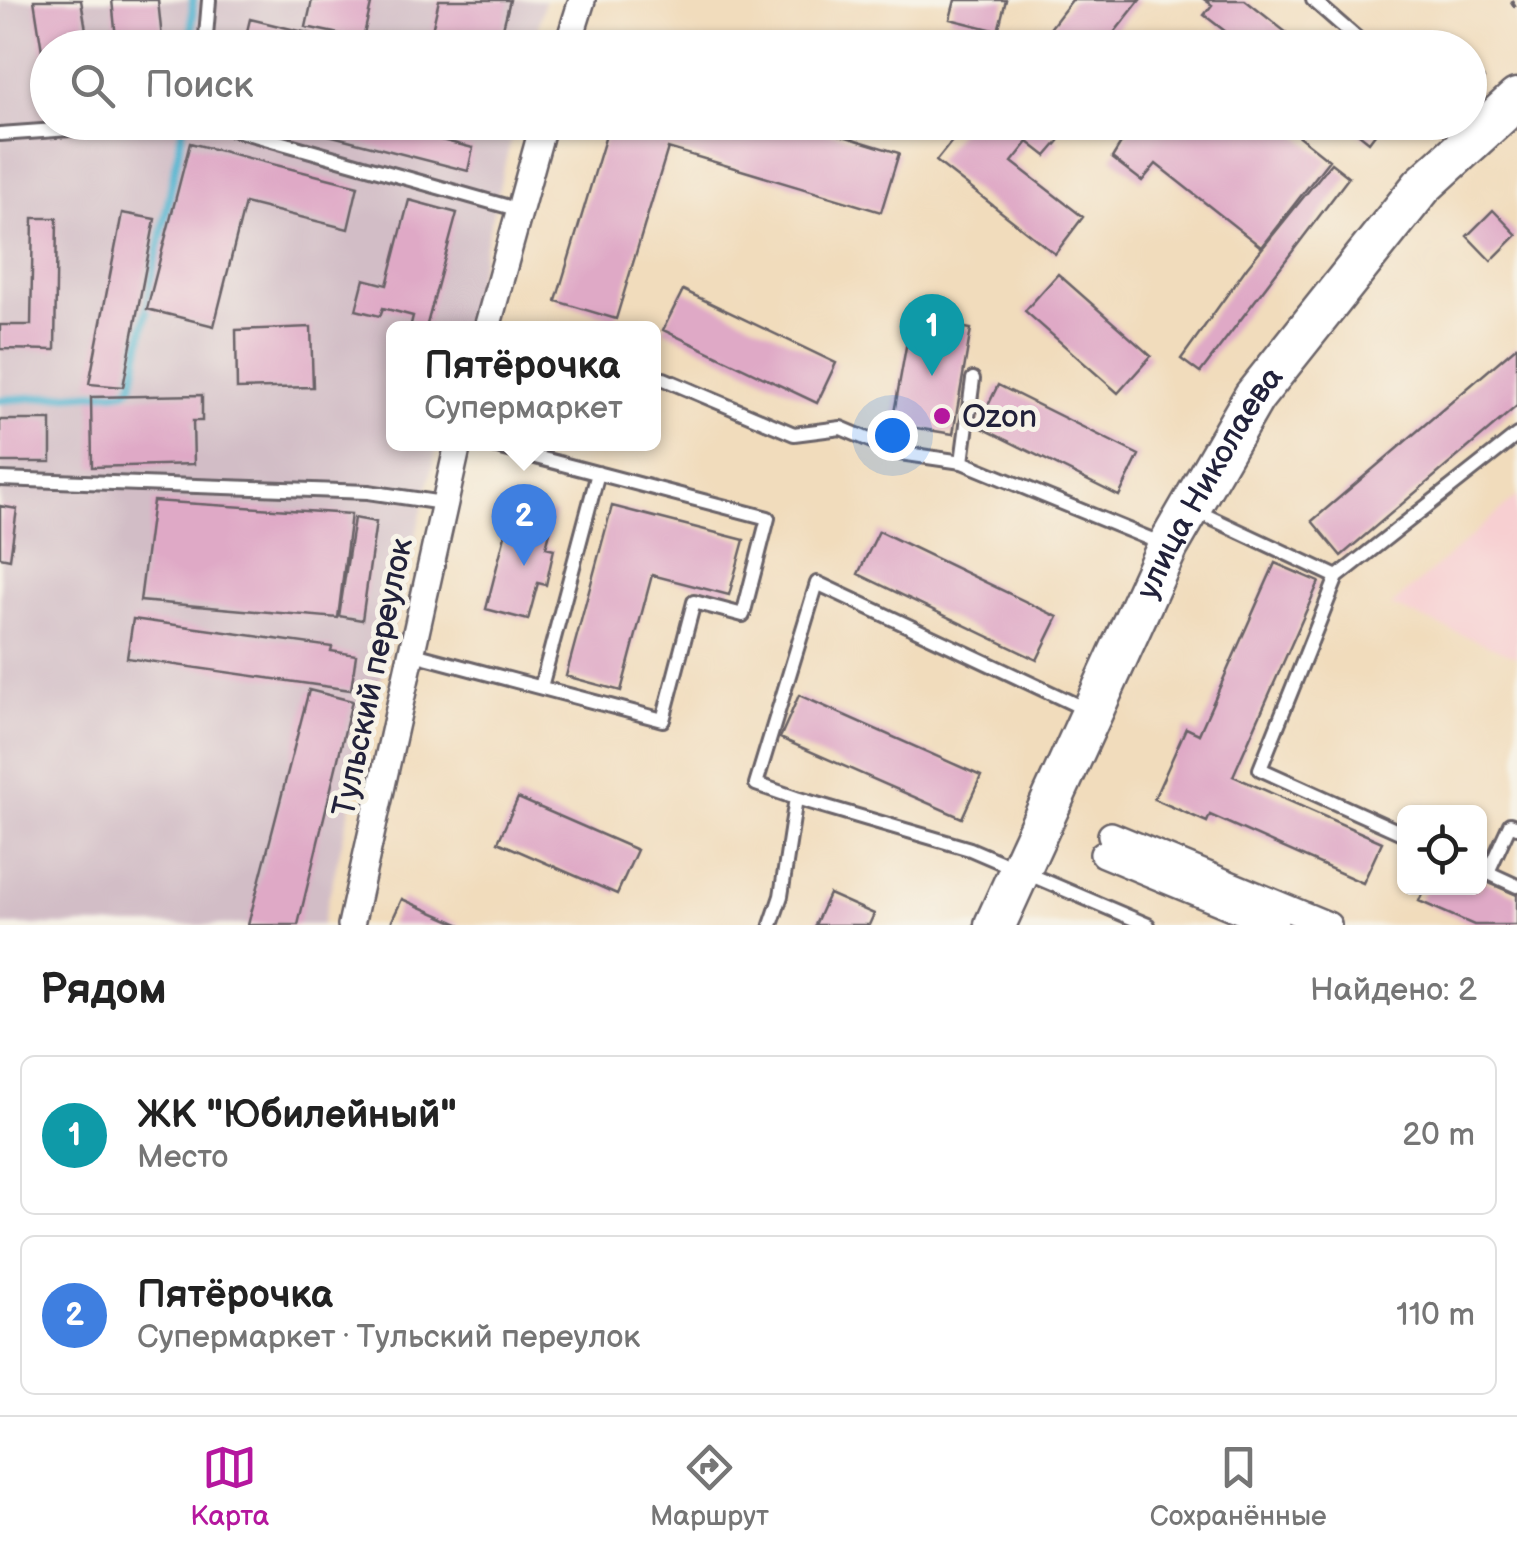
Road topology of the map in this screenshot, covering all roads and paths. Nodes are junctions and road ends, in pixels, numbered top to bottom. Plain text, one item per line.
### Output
1 (209, 0) edge
2 (582, 0) edge
3 (1313, 0) edge
4 (1511, 0) edge
5 (1517, 10) edge
6 (206, 30) edge
7 (573, 30) edge
8 (1347, 30) edge
9 (30, 132) edge
10 (0, 134) edge
11 (272, 140) edge
12 (538, 140) edge
13 (1460, 140) edge
14 (516, 209) junction
15 (489, 321) edge
16 (974, 378) dead end
17 (664, 379) dead end
18 (1517, 435) edge
19 (456, 451) edge
20 (513, 451) edge
21 (962, 462) junction
22 (598, 473) junction
23 (0, 479) edge
24 (443, 503) junction
25 (1188, 507) junction
26 (1168, 546) junction
27 (1338, 577) junction
28 (410, 653) junction
29 (541, 688) junction
30 (1091, 712) junction
31 (796, 798) junction
32 (1517, 827) edge
33 (1397, 831) edge
34 (1487, 866) edge
35 (1019, 872) junction
36 (1487, 872) edge
37 (1517, 886) edge
38 (351, 925) edge
39 (771, 925) edge
40 (995, 925) edge
41 (1148, 925) edge
42 (1275, 925) edge
43 (1328, 925) edge

1 - 6 lane
2 - 7 street
3 - 8 lane
4 - 5 path
9 - 10 lane
11 - 14 lane
12 - 14 street
13 - 25 main road, улица Николаева
14 - 15 street
16 - 21 lane
17 - 21 lane
18 - 27 lane
19 - 24 street, Тульский переулок
20 - 22 lane
21 - 26 lane
22 - 29 lane
22 - 29 lane
23 - 24 lane
24 - 28 street, Тульский переулок
25 - 26 main road, улица Николаева
25 - 27 lane
26 - 30 main road, улица Николаева
27 - 33 lane
28 - 29 lane
28 - 38 street, Тульский переулок
30 - 31 lane
30 - 35 main road, улица Николаева
31 - 35 lane
31 - 39 lane
32 - 34 lane
35 - 40 main road, улица Николаева
35 - 41 lane
36 - 37 lane
42 - 43 street

